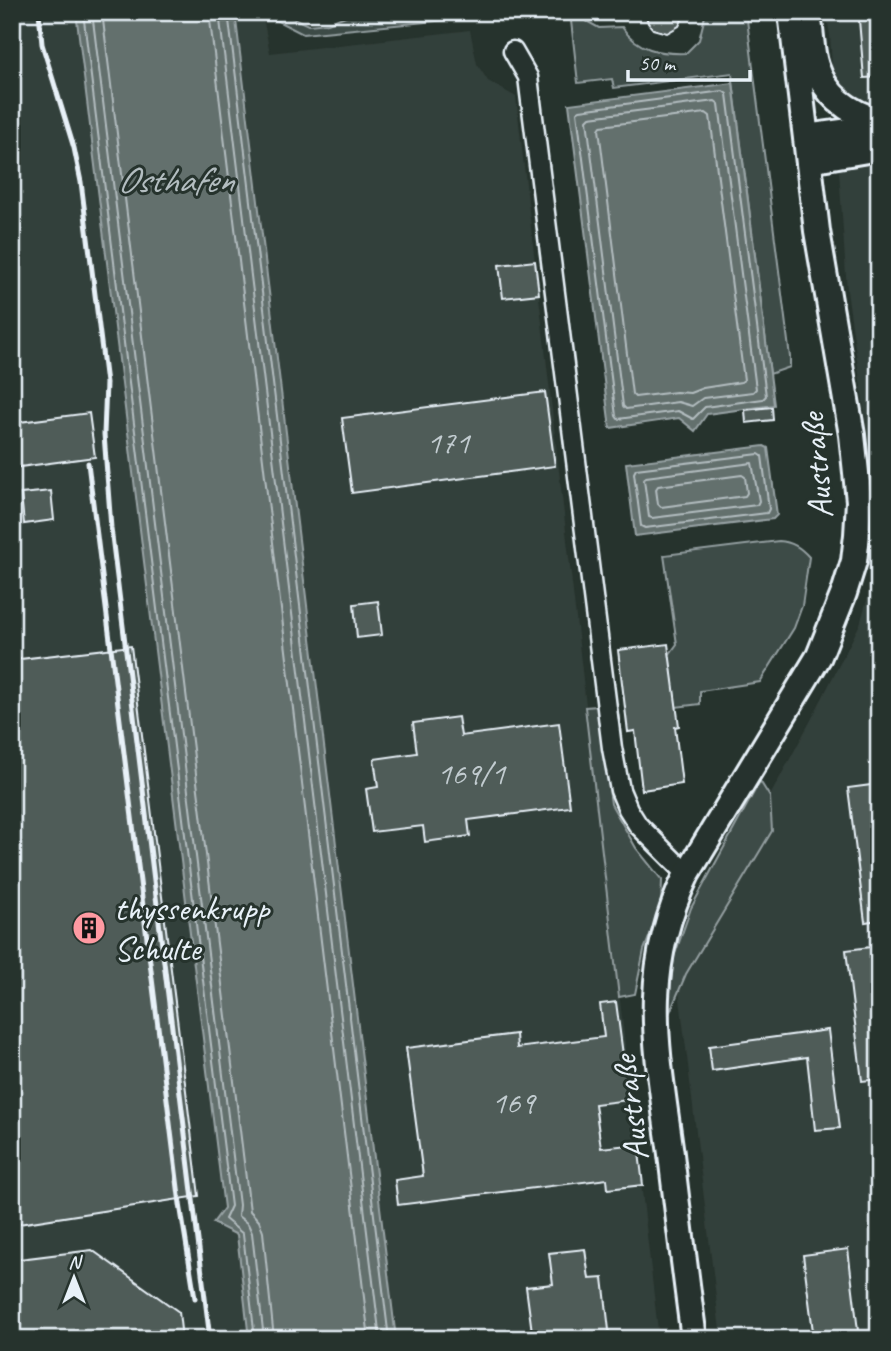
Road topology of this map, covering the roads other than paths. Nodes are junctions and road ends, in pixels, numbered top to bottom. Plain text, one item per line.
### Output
1 (791, 12) edge
2 (807, 12) edge
3 (513, 51) dead end
4 (879, 121) edge
5 (879, 127) edge
6 (807, 148) junction
7 (879, 148) edge
8 (687, 874) junction
9 (694, 1339) edge

1 - 6 main road, Austraße
2 - 4 main road
3 - 8 street
5 - 6 main road
6 - 7 main road
6 - 8 main road, Austraße
8 - 9 main road, Austraße

